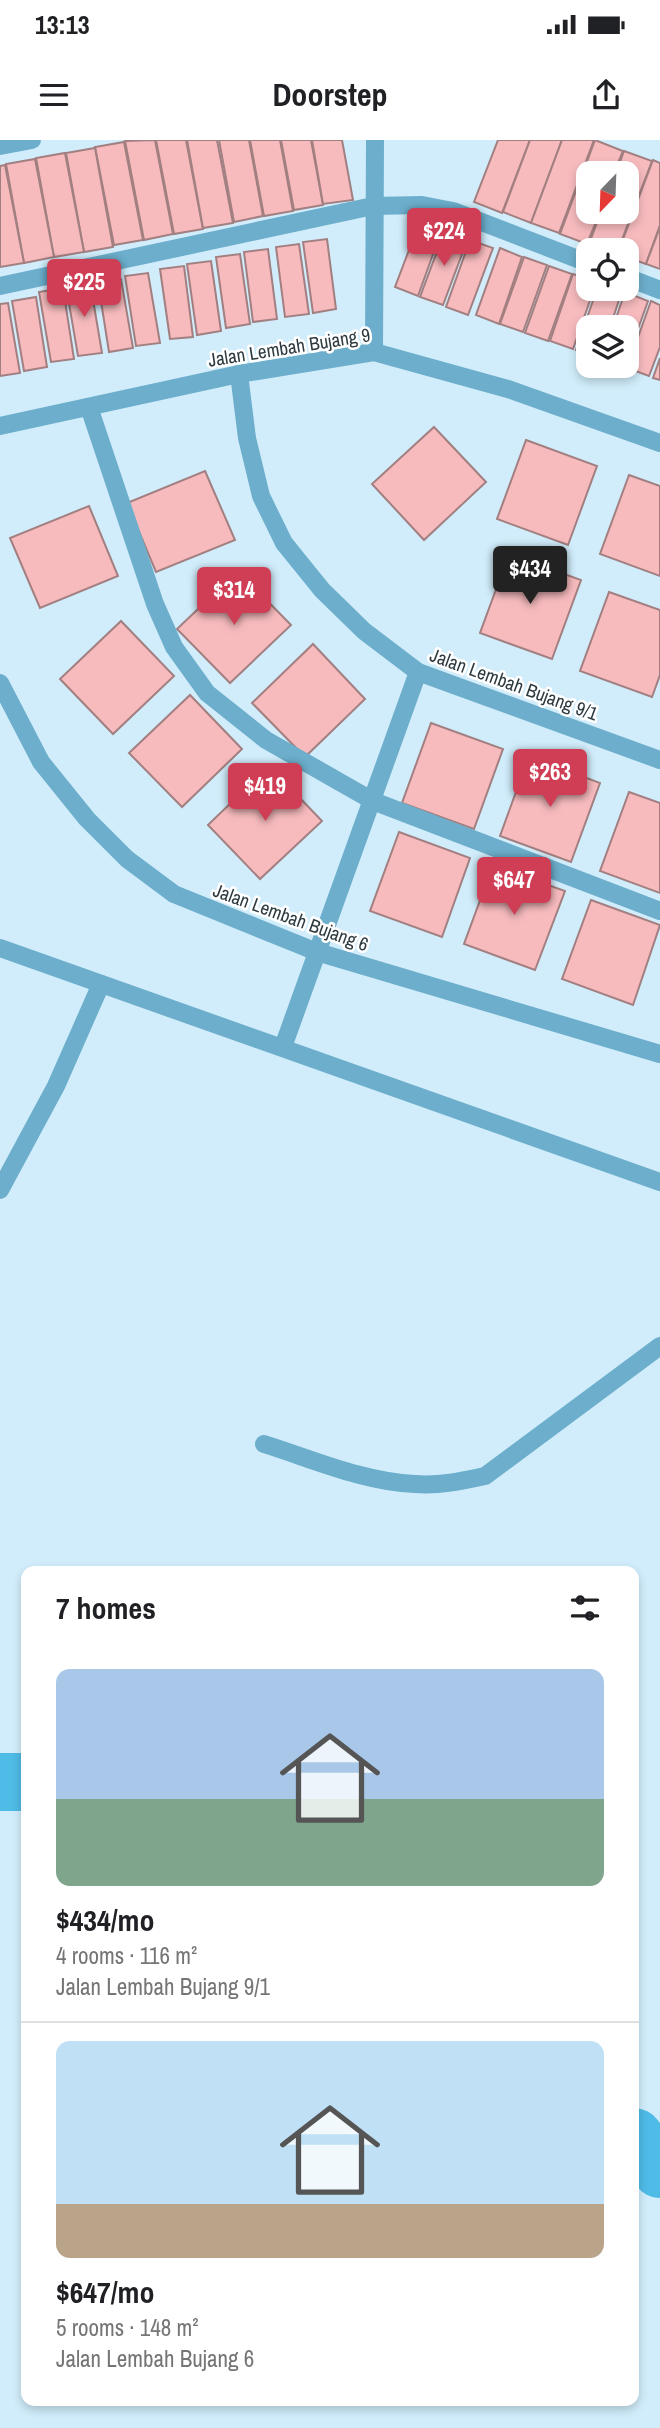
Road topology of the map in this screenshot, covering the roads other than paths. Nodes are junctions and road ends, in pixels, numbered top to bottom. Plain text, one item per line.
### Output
1 (32, 140) edge
2 (375, 140) edge
3 (0, 146) edge
4 (373, 206) junction
5 (576, 257) edge
6 (639, 282) edge
7 (0, 286) edge
8 (660, 290) edge
9 (374, 352) junction
10 (239, 374) junction
11 (89, 407) junction
12 (0, 426) edge
13 (660, 443) edge
14 (418, 672) junction
15 (0, 683) edge
16 (660, 760) edge
17 (373, 801) junction
18 (660, 911) edge
19 (0, 948) edge
20 (317, 952) junction
21 (101, 984) junction
22 (283, 1047) junction
23 (660, 1054) edge
24 (660, 1182) edge
25 (0, 1190) edge
26 (660, 1346) edge
27 (264, 1444) dead end

1 - 3 street
2 - 4 street
4 - 5 street
4 - 7 street
4 - 9 street
6 - 8 street
9 - 10 street, Jalan Lembah Bujang 9
9 - 13 street, Jalan Lembah Bujang 9
10 - 11 street, Jalan Lembah Bujang 9
10 - 14 street, Jalan Lembah Bujang 9/1
11 - 12 street, Jalan Lembah Bujang 9
11 - 17 street
14 - 16 street, Jalan Lembah Bujang 9/1
14 - 17 street
15 - 20 street, Jalan Lembah Bujang 6
17 - 18 street
17 - 20 street
19 - 21 street
20 - 22 street
20 - 23 street, Jalan Lembah Bujang 6
21 - 22 street
21 - 25 street
22 - 24 street
26 - 27 street

